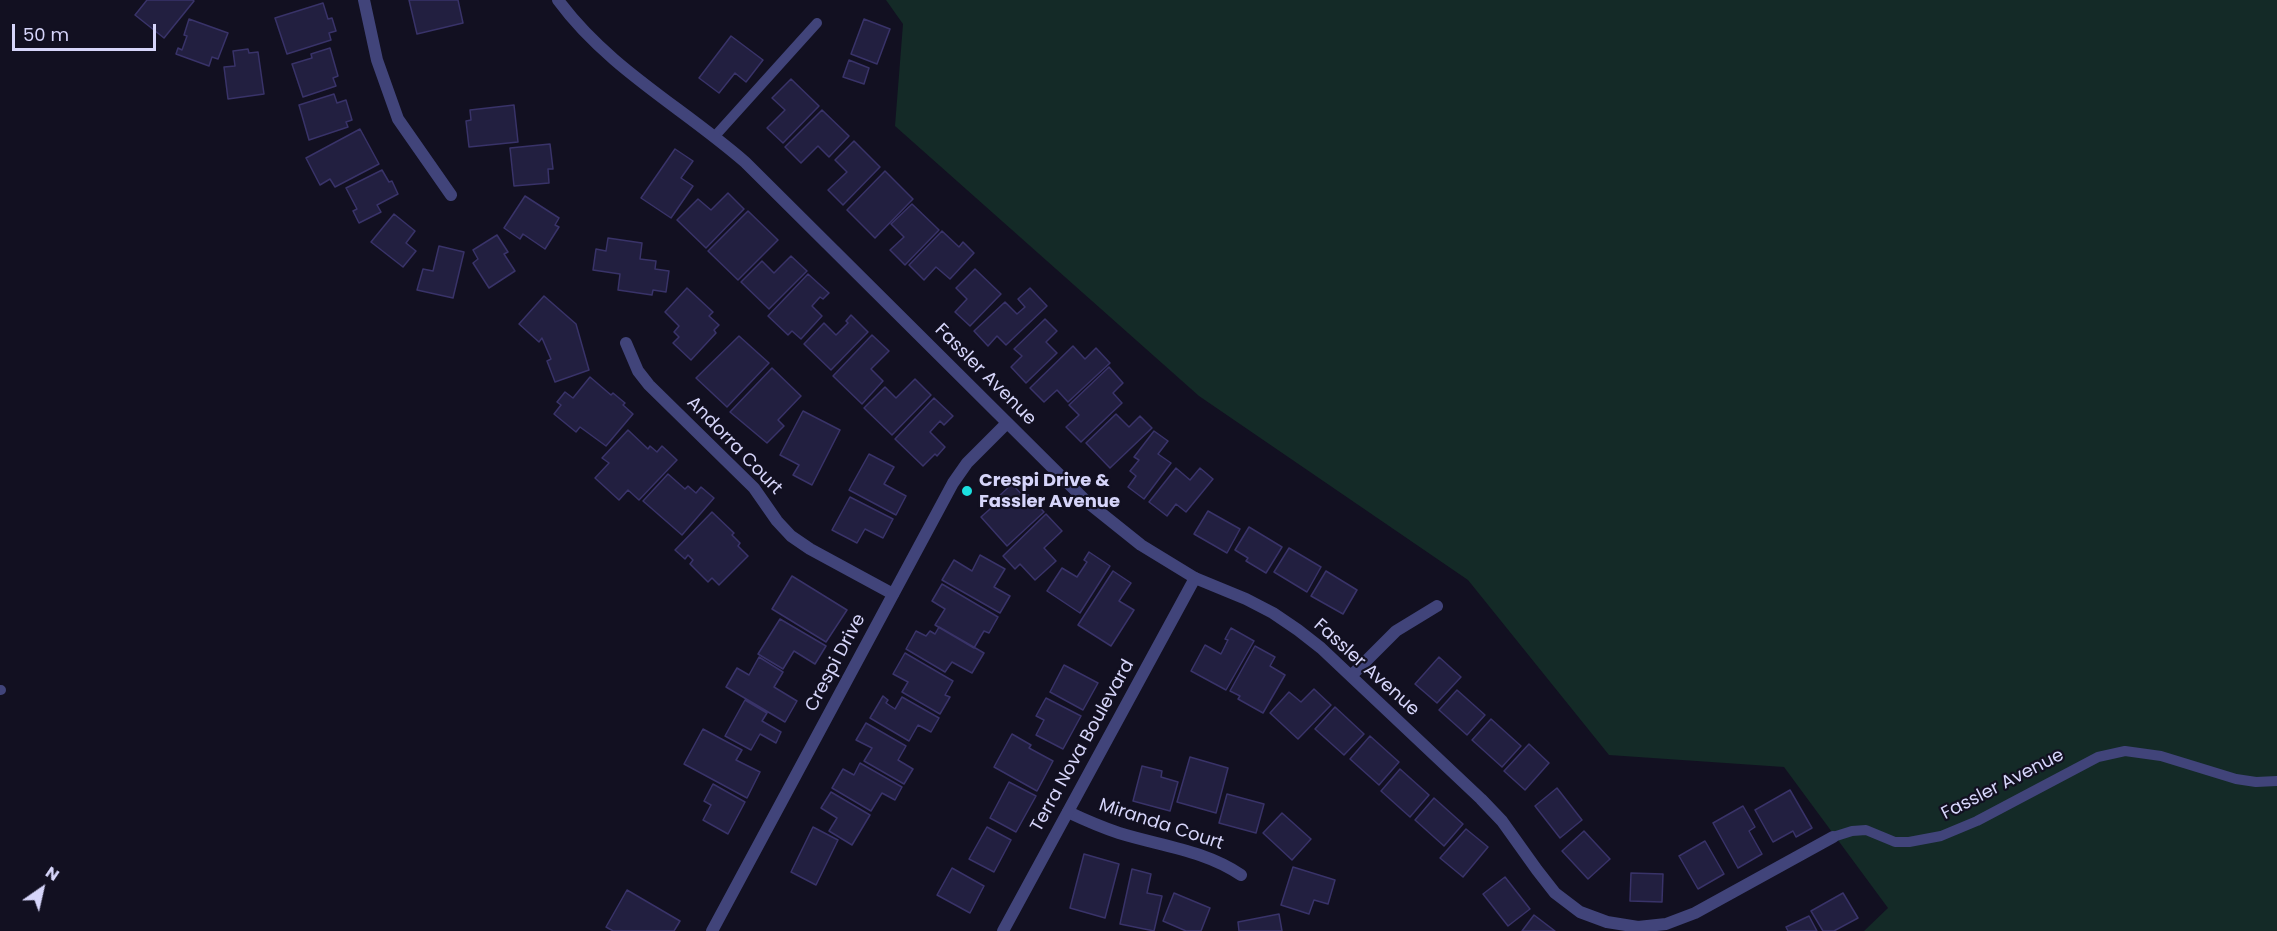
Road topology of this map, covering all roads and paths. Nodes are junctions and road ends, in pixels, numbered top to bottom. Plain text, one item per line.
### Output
1 (364, 0) edge
2 (558, 0) edge
3 (816, 23) dead end
4 (715, 136) junction
5 (451, 195) dead end
6 (626, 343) dead end
7 (1007, 423) junction
8 (1196, 578) junction
9 (893, 594) junction
10 (1437, 606) dead end
11 (1351, 676) junction
12 (2277, 781) edge
13 (1068, 812) junction
14 (1833, 837) joint
15 (1241, 875) dead end
16 (712, 931) edge
17 (1003, 931) edge

1 - 5 street
2 - 4 street, Fassler Avenue
3 - 4 lane
4 - 7 street, Fassler Avenue
6 - 9 street, Andorra Court
7 - 8 street, Fassler Avenue
7 - 9 street, Crespi Drive
8 - 11 street, Fassler Avenue
8 - 13 street, Terra Nova Boulevard
9 - 16 street, Crespi Drive
10 - 11 street
11 - 14 street, Fassler Avenue
12 - 14 lane, Fassler Avenue
13 - 15 street, Miranda Court
13 - 17 street, Terra Nova Boulevard

